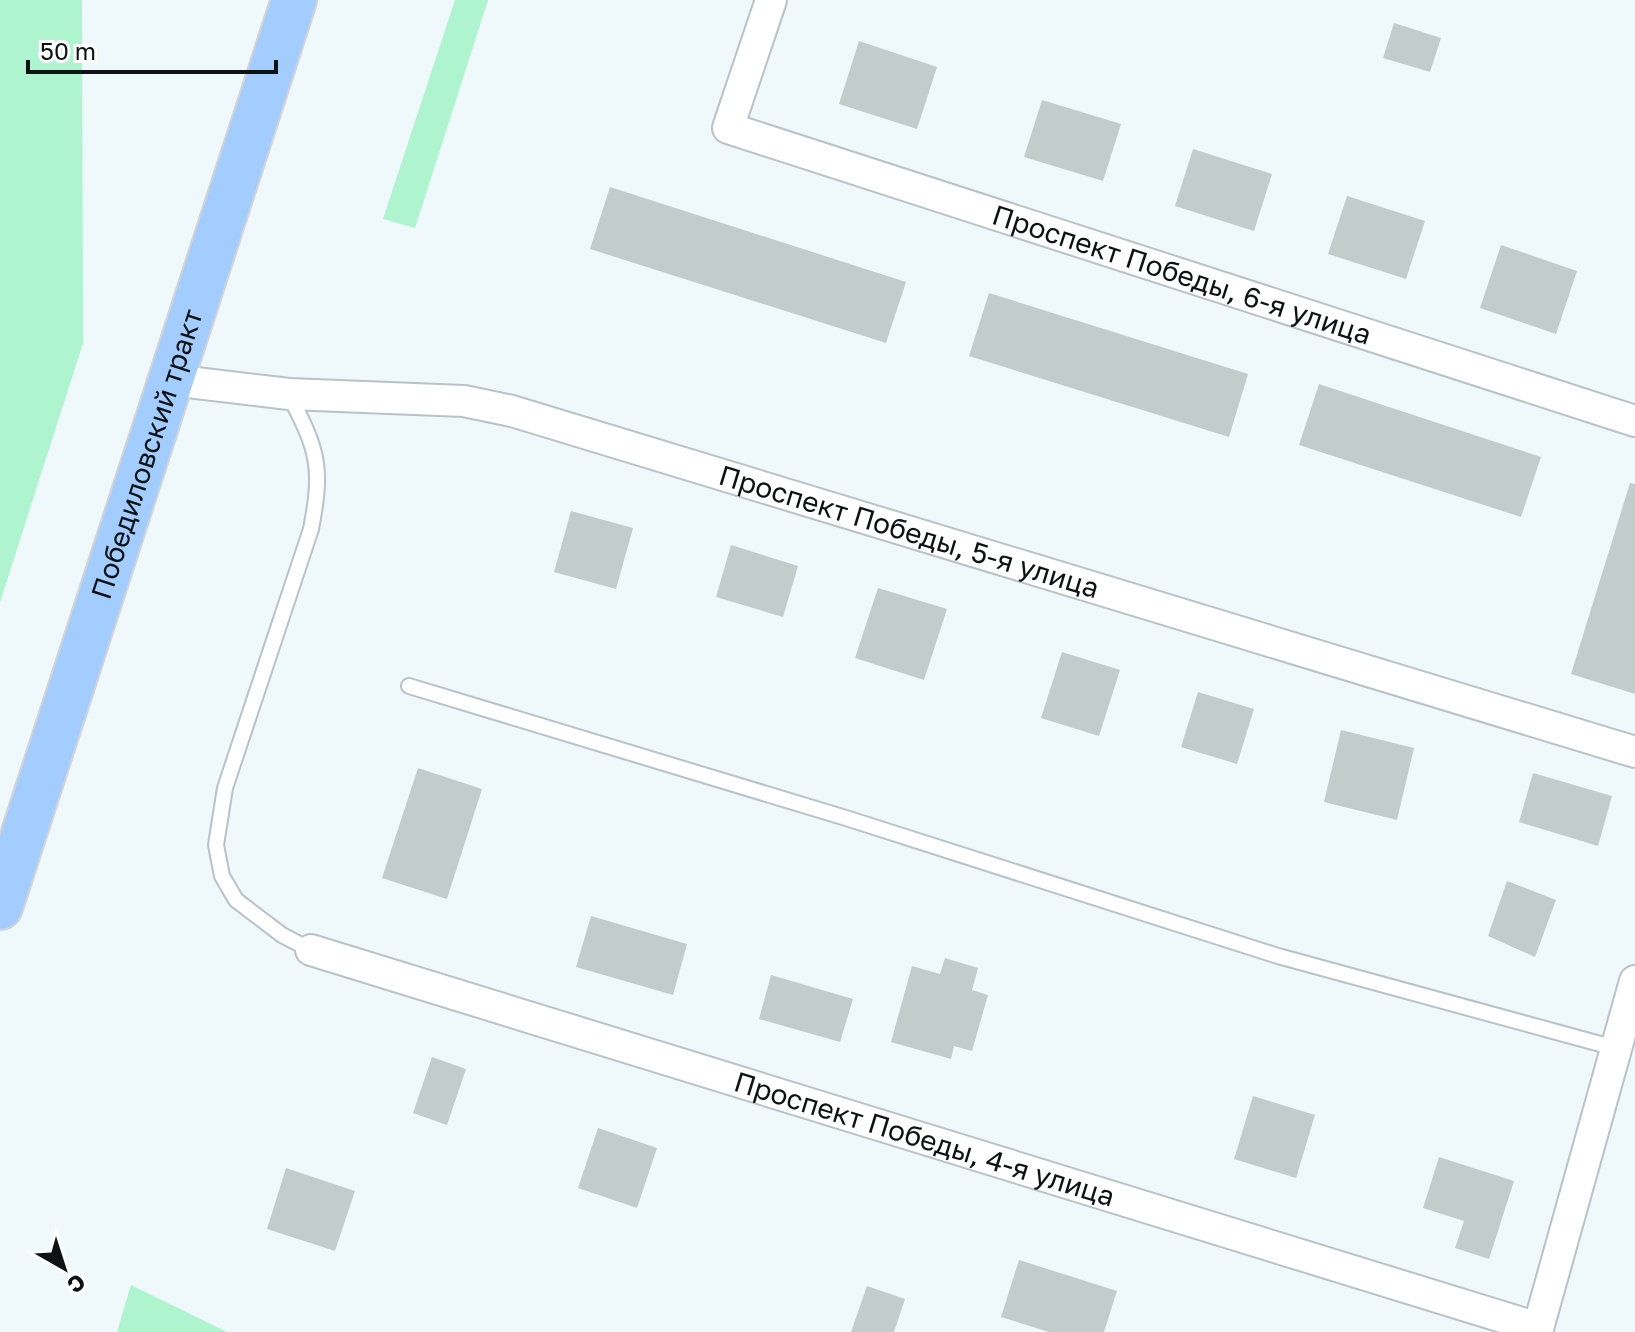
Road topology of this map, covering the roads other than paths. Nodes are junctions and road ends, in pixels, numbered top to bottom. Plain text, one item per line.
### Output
1 (294, 0) edge
2 (771, 0) edge
3 (171, 380) junction
4 (289, 394) junction
5 (1635, 421) edge
6 (409, 686) dead end
7 (1635, 752) edge
8 (0, 907) edge
9 (311, 950) joint
10 (1635, 981) edge
11 (1615, 1048) junction
12 (1538, 1330) edge

1 - 3 main road, Победиловский тракт
2 - 5 street, Проспект Победы, 6-я улица
3 - 4 street, Проспект Победы, 5-я улица
3 - 8 main road, Победиловский тракт
4 - 7 street, Проспект Победы, 5-я улица
4 - 9 lane
6 - 11 lane
9 - 12 street, Проспект Победы, 4-я улица
10 - 11 street
11 - 12 street

